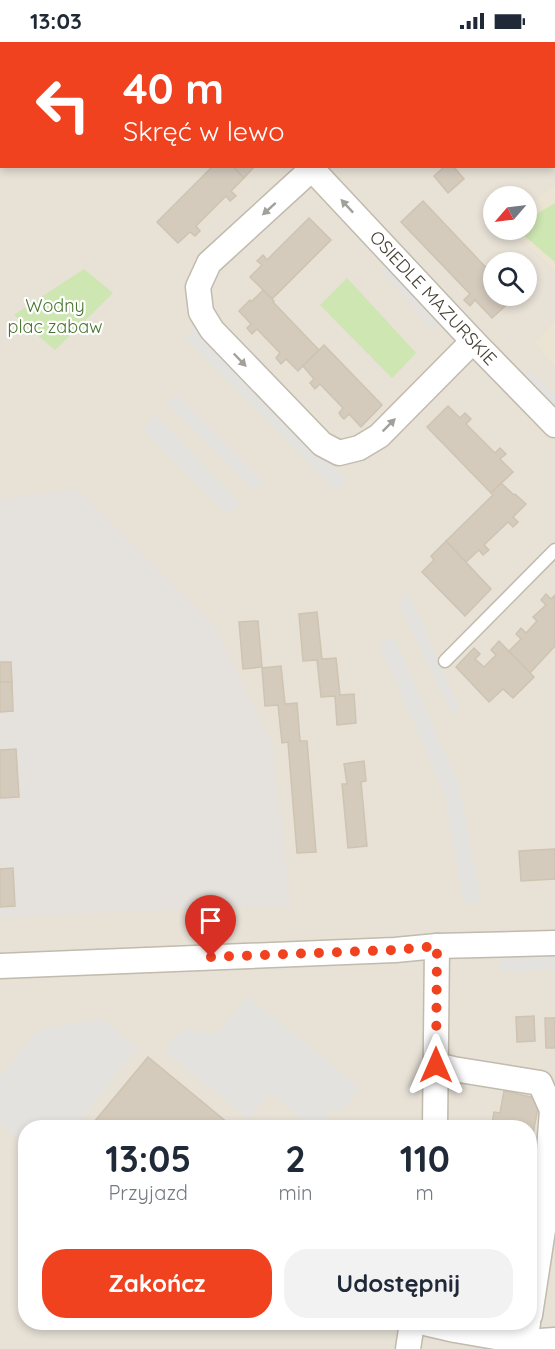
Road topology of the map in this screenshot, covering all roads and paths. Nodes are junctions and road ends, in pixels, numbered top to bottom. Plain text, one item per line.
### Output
1 (314, 168) edge
2 (473, 341) junction
3 (555, 425) edge
4 (555, 550) edge
5 (445, 661) dead end
6 (555, 943) edge
7 (437, 946) junction
8 (0, 966) edge
9 (436, 1065) junction
10 (435, 1120) edge
11 (549, 1231) edge
12 (537, 1284) edge
13 (411, 1330) edge
14 (455, 1330) edge
15 (527, 1333) edge
16 (555, 1340) edge
17 (408, 1349) edge

2 -> 1 street, OSIEDLE MAZURSKIE
1 -> 2 street
2 - 3 street, OSIEDLE MAZURSKIE
4 - 5 lane
6 - 7 street
7 - 8 street
7 - 9 street
9 - 10 street
9 - 11 street
11 - 12 street
13 - 17 street
14 - 15 street
15 - 16 street

